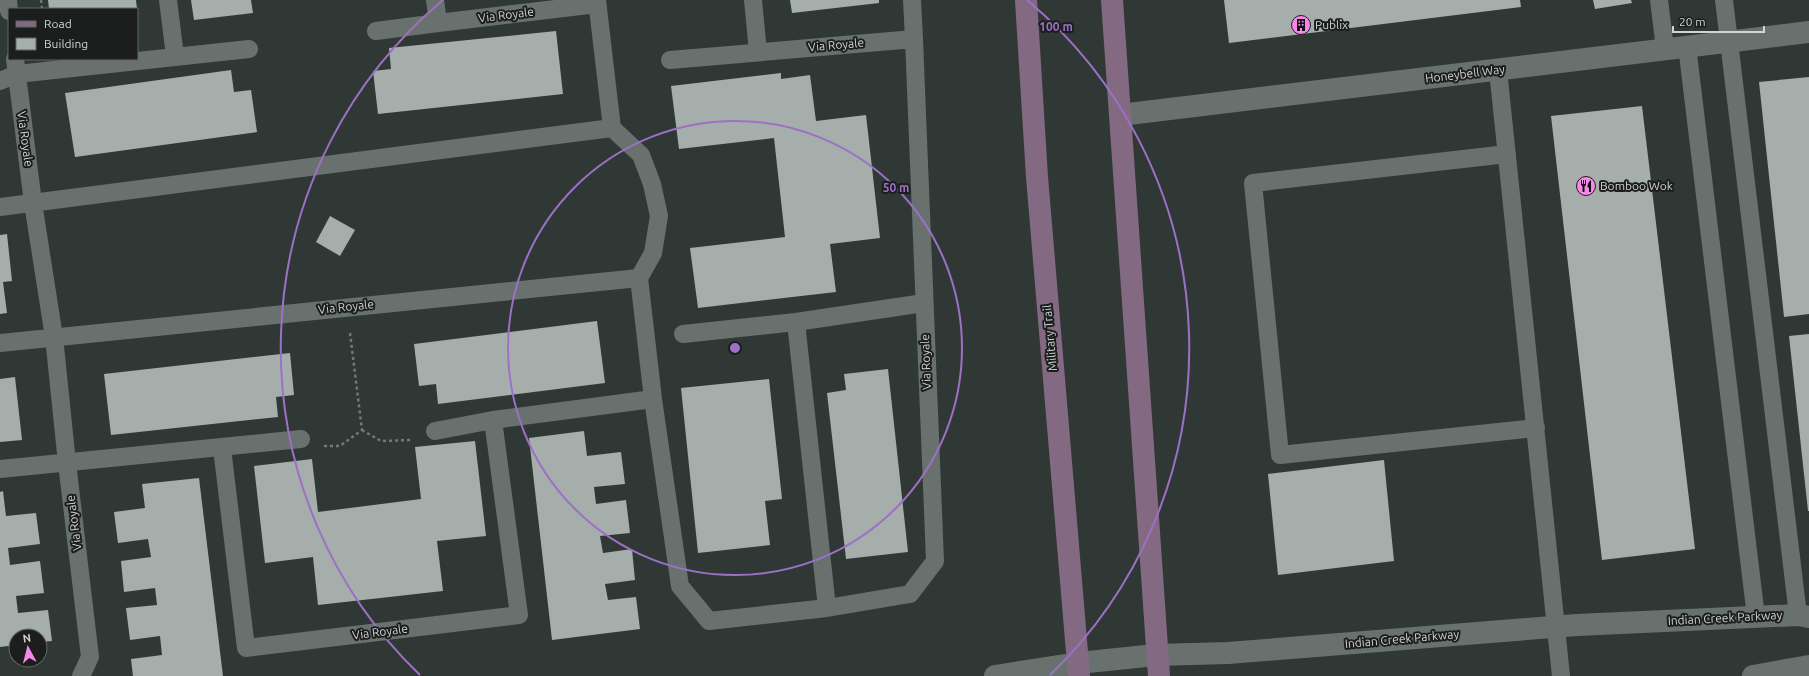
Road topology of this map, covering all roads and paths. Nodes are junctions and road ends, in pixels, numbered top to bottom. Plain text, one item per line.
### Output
1 (168, 0) edge
2 (435, 0) edge
3 (753, 0) edge
4 (912, 0) edge
5 (1026, 0) edge
6 (1112, 0) edge
7 (1659, 0) edge
8 (1724, 0) edge
9 (597, 2) edge
10 (438, 23) junction
11 (376, 31) dead end
12 (1809, 32) edge
13 (914, 39) junction
14 (1729, 41) junction
15 (1687, 46) junction
16 (249, 49) dead end
17 (1665, 49) junction
18 (758, 52) junction
19 (175, 56) junction
20 (138, 59) edge
21 (117, 60) edge
22 (670, 60) dead end
23 (16, 67) edge
24 (1498, 70) junction
25 (0, 81) edge
26 (1120, 115) junction
27 (612, 128) junction
28 (1507, 154) junction
29 (33, 203) junction
30 (0, 207) edge
31 (639, 278) junction
32 (924, 303) junction
33 (796, 322) junction
34 (349, 326) dead end
35 (683, 334) dead end
36 (54, 337) junction
37 (0, 343) edge
38 (653, 398) junction
39 (494, 420) junction
40 (1536, 428) junction
41 (362, 430) junction
42 (435, 431) joint
43 (301, 439) joint
44 (222, 448) junction
45 (67, 463) junction
46 (0, 469) edge
47 (827, 608) junction
48 (1804, 616) edge
49 (1756, 617) junction
50 (1557, 627) junction
51 (1156, 655) junction
52 (1809, 666) edge
53 (1078, 670) edge
54 (81, 676) edge
55 (995, 676) edge
56 (1159, 676) edge
57 (1561, 676) edge
58 (1753, 676) edge

1 - 19 lane
2 - 10 lane
3 - 18 lane
4 - 13 lane, Via Royale
5 - 53 main road, Military Trail
6 - 26 main road
7 - 17 lane
8 - 14 lane
9 - 10 lane, Via Royale
9 - 27 lane, Via Royale
10 - 11 lane, Via Royale
12 - 14 street, Honeybell Way
13 - 18 lane, Via Royale
13 - 32 lane, Via Royale
14 - 15 street, Honeybell Way
14 - 48 lane
15 - 17 street, Honeybell Way
15 - 49 lane
16 - 19 lane
17 - 24 street, Honeybell Way
18 - 22 lane, Via Royale
19 - 20 lane
21 - 23 lane
23 - 25 lane
23 - 29 lane, Via Royale
24 - 26 street, Honeybell Way
24 - 28 lane
26 - 51 main road
27 - 29 lane
27 - 31 lane
28 - 40 lane
28 - 40 lane
29 - 30 lane
29 - 36 lane, Via Royale
31 - 36 lane, Via Royale
31 - 38 lane, Via Royale
32 - 33 lane
32 - 47 lane, Via Royale
33 - 35 lane
33 - 47 lane
34 - 41 path
36 - 37 lane, Via Royale
36 - 45 lane, Via Royale
38 - 39 lane
38 - 47 lane, Via Royale
39 - 42 lane
39 - 44 lane, Via Royale
40 - 50 lane
41 - 42 path
41 - 43 path
43 - 44 lane
44 - 45 lane
45 - 46 lane
45 - 54 lane, Via Royale
48 - 49 street, Indian Creek Parkway
49 - 50 street, Indian Creek Parkway
50 - 51 street, Indian Creek Parkway
50 - 57 lane
51 - 53 street, Indian Creek Parkway
51 - 56 main road
52 - 58 street
53 - 55 street, Indian Creek Parkway

